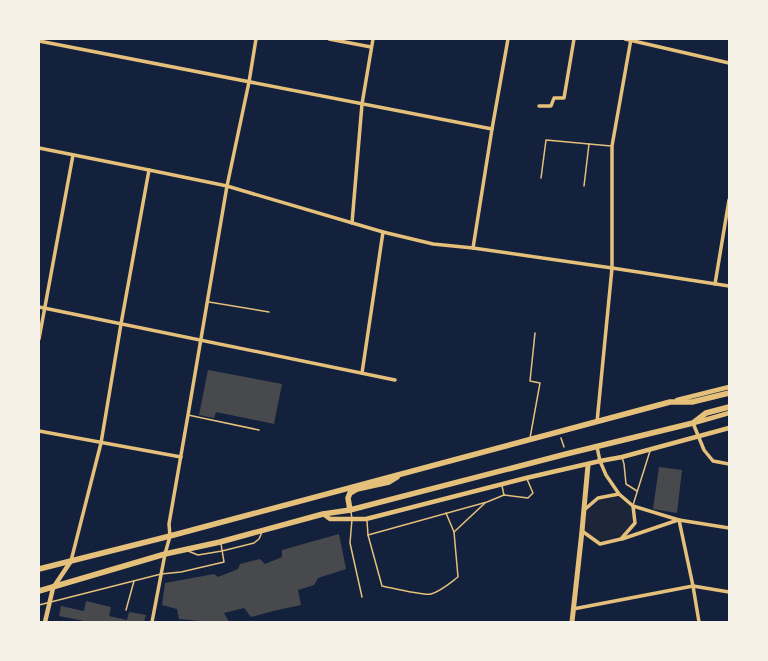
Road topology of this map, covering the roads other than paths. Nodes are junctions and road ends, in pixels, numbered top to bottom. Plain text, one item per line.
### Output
1 (256, 39) edge
2 (329, 39) edge
3 (372, 39) edge
4 (508, 39) edge
5 (574, 39) edge
6 (625, 39) edge
7 (631, 40) edge
8 (39, 41) edge
9 (371, 47) junction
10 (729, 63) edge
11 (249, 82) junction
12 (362, 104) junction
13 (539, 106) dead end
14 (492, 128) junction
15 (589, 144) junction
16 (612, 146) junction
17 (39, 148) edge
18 (73, 155) junction
19 (149, 170) junction
20 (541, 178) dead end
21 (227, 186) junction
22 (584, 186) dead end
23 (729, 200) edge
24 (352, 223) junction
25 (383, 232) junction
26 (473, 248) junction
27 (612, 268) junction
28 (715, 284) junction
29 (729, 286) edge
30 (207, 302) junction
31 (39, 307) edge
32 (44, 308) junction
33 (269, 312) dead end
34 (121, 324) junction
35 (536, 333) dead end
36 (39, 339) edge
37 (201, 340) junction
38 (362, 373) junction
39 (395, 380) dead end
40 (729, 387) edge
41 (729, 392) edge
42 (670, 402) junction
43 (729, 407) edge
44 (729, 413) edge
45 (188, 415) junction
46 (597, 422) junction
47 (693, 423) junction
48 (729, 428) edge
49 (259, 430) dead end
50 (39, 431) edge
51 (699, 436) junction
52 (529, 440) junction
53 (101, 443) junction
54 (597, 447) junction
55 (650, 449) junction
56 (181, 457) junction
57 (622, 457) junction
58 (600, 461) junction
59 (588, 464) junction
60 (729, 464) edge
61 (400, 474) junction
62 (526, 478) junction
63 (501, 485) junction
64 (637, 491) junction
65 (619, 494) junction
66 (504, 495) junction
67 (487, 502) junction
68 (633, 506) junction
69 (350, 510) junction
70 (584, 510) junction
71 (446, 513) junction
72 (323, 514) junction
73 (352, 519) junction
74 (366, 519) junction
75 (679, 520) junction
76 (729, 528) edge
77 (262, 530) junction
78 (454, 532) junction
79 (582, 532) junction
80 (368, 534) junction
81 (170, 536) junction
82 (621, 539) junction
83 (220, 542) junction
84 (186, 550) junction
85 (222, 551) junction
86 (165, 554) junction
87 (71, 561) junction
88 (39, 569) edge
89 (161, 574) junction
90 (134, 581) junction
91 (693, 586) junction
92 (53, 588) junction
93 (39, 591) edge
94 (729, 592) edge
95 (362, 597) dead end
96 (49, 603) junction
97 (39, 605) edge
98 (572, 609) junction
99 (126, 610) dead end
100 (45, 622) edge
101 (152, 622) edge
102 (572, 622) edge
103 (699, 622) edge

1 - 11 street
2 - 9 street
3 - 9 street
4 - 14 street
5 - 13 street
6 - 7 street
7 - 10 street
7 - 16 street
8 - 11 street
9 - 12 street
11 - 12 street
11 - 21 street
12 - 14 street
12 - 24 street
14 - 26 street
15 - 16 lane
15 - 20 lane
15 - 22 lane
16 - 27 street
17 - 18 street
18 - 19 street
18 - 32 street
19 - 21 street
19 - 34 street
21 - 24 street
21 - 30 street
23 - 28 street
24 - 25 street
25 - 26 street
25 - 38 street
26 - 27 street
27 - 28 street
27 - 46 street
28 - 29 street
30 - 33 lane
30 - 37 street
31 - 32 street
32 - 34 street
32 - 36 street
34 - 37 street
34 - 53 street
35 - 52 lane
37 - 38 street
37 - 45 street
38 - 39 street
40 - 42 street
41 - 42 main road
42 - 46 main road
43 - 47 main road
44 - 47 street
45 - 49 lane
45 - 56 street
46 - 52 main road
47 - 51 street
47 - 54 main road
48 - 51 street
50 - 53 street
51 - 55 street
51 - 60 street
52 - 61 main road
53 - 56 street
53 - 87 street
54 - 58 street
54 - 69 main road
55 - 57 street
55 - 64 lane
56 - 81 street
57 - 58 street
57 - 64 lane
58 - 59 street
58 - 65 street
59 - 62 street
59 - 70 main road
61 - 69 main road
61 - 81 main road
62 - 63 street
62 - 66 lane
63 - 66 lane
63 - 74 street
64 - 68 lane
65 - 68 street
65 - 70 street
66 - 67 lane
67 - 71 lane
67 - 78 lane
68 - 75 street
68 - 82 street
69 - 72 main road
69 - 73 lane
70 - 79 main road
71 - 78 lane
71 - 80 lane
72 - 73 street
72 - 77 main road
73 - 74 street
73 - 95 lane
74 - 80 lane
75 - 76 street
75 - 82 street
75 - 91 street
77 - 83 main road
77 - 85 lane
78 - 80 lane
79 - 82 street
79 - 98 main road
81 - 86 street
81 - 87 main road
83 - 84 main road
83 - 85 lane
84 - 85 lane
84 - 86 main road
85 - 89 lane
86 - 89 street
86 - 92 main road
87 - 88 main road
87 - 92 street
89 - 90 lane
89 - 101 street
90 - 96 lane
90 - 99 lane
91 - 94 street
91 - 98 street
91 - 103 street
92 - 93 main road
92 - 96 street
96 - 97 lane
96 - 100 street
98 - 102 main road

